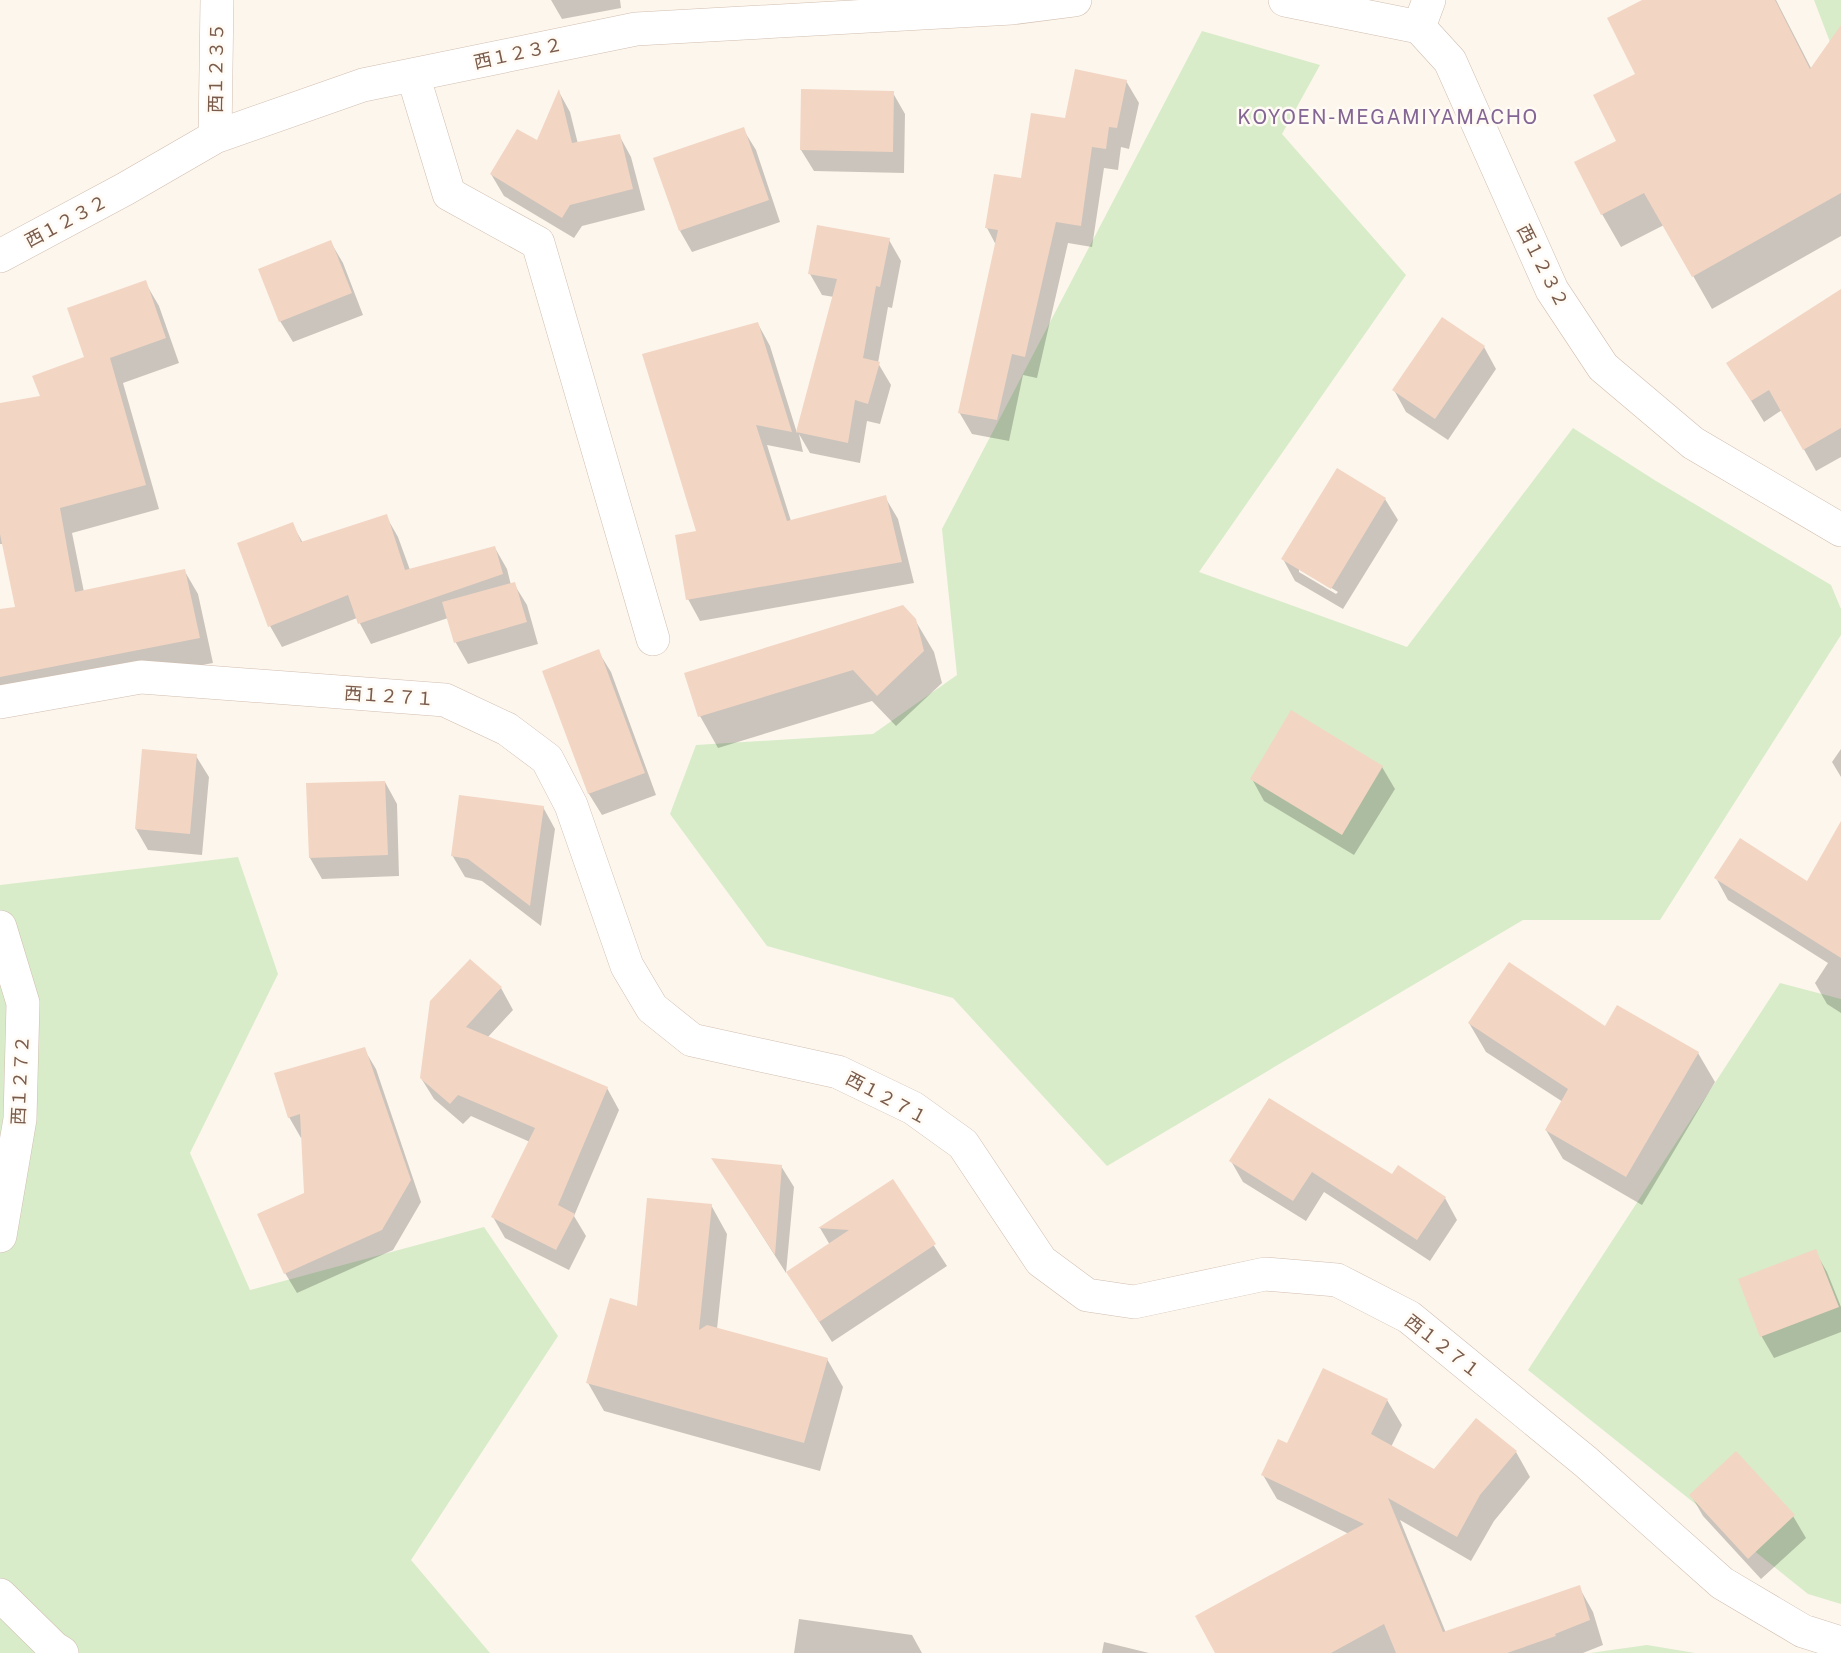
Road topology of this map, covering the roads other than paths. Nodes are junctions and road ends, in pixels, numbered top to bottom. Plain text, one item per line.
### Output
1 (217, 0) edge
2 (1075, 0) edge
3 (1285, 0) edge
4 (1424, 14) edge
5 (413, 75) junction
6 (215, 137) junction
7 (0, 256) edge
8 (1841, 530) edge
9 (653, 639) dead end
10 (0, 702) edge
11 (0, 927) edge
12 (0, 1236) edge
13 (0, 1596) edge
14 (1841, 1644) edge
15 (62, 1653) edge

1 - 6 street, 西１２３５
2 - 5 street, 西１２３２
3 - 4 street, 西１２３２
4 - 8 street, 西１２３２
5 - 6 street, 西１２３２
5 - 9 street
6 - 7 street, 西１２３２
10 - 14 street, 西１２７１
11 - 12 street, 西１２７２
13 - 15 street

